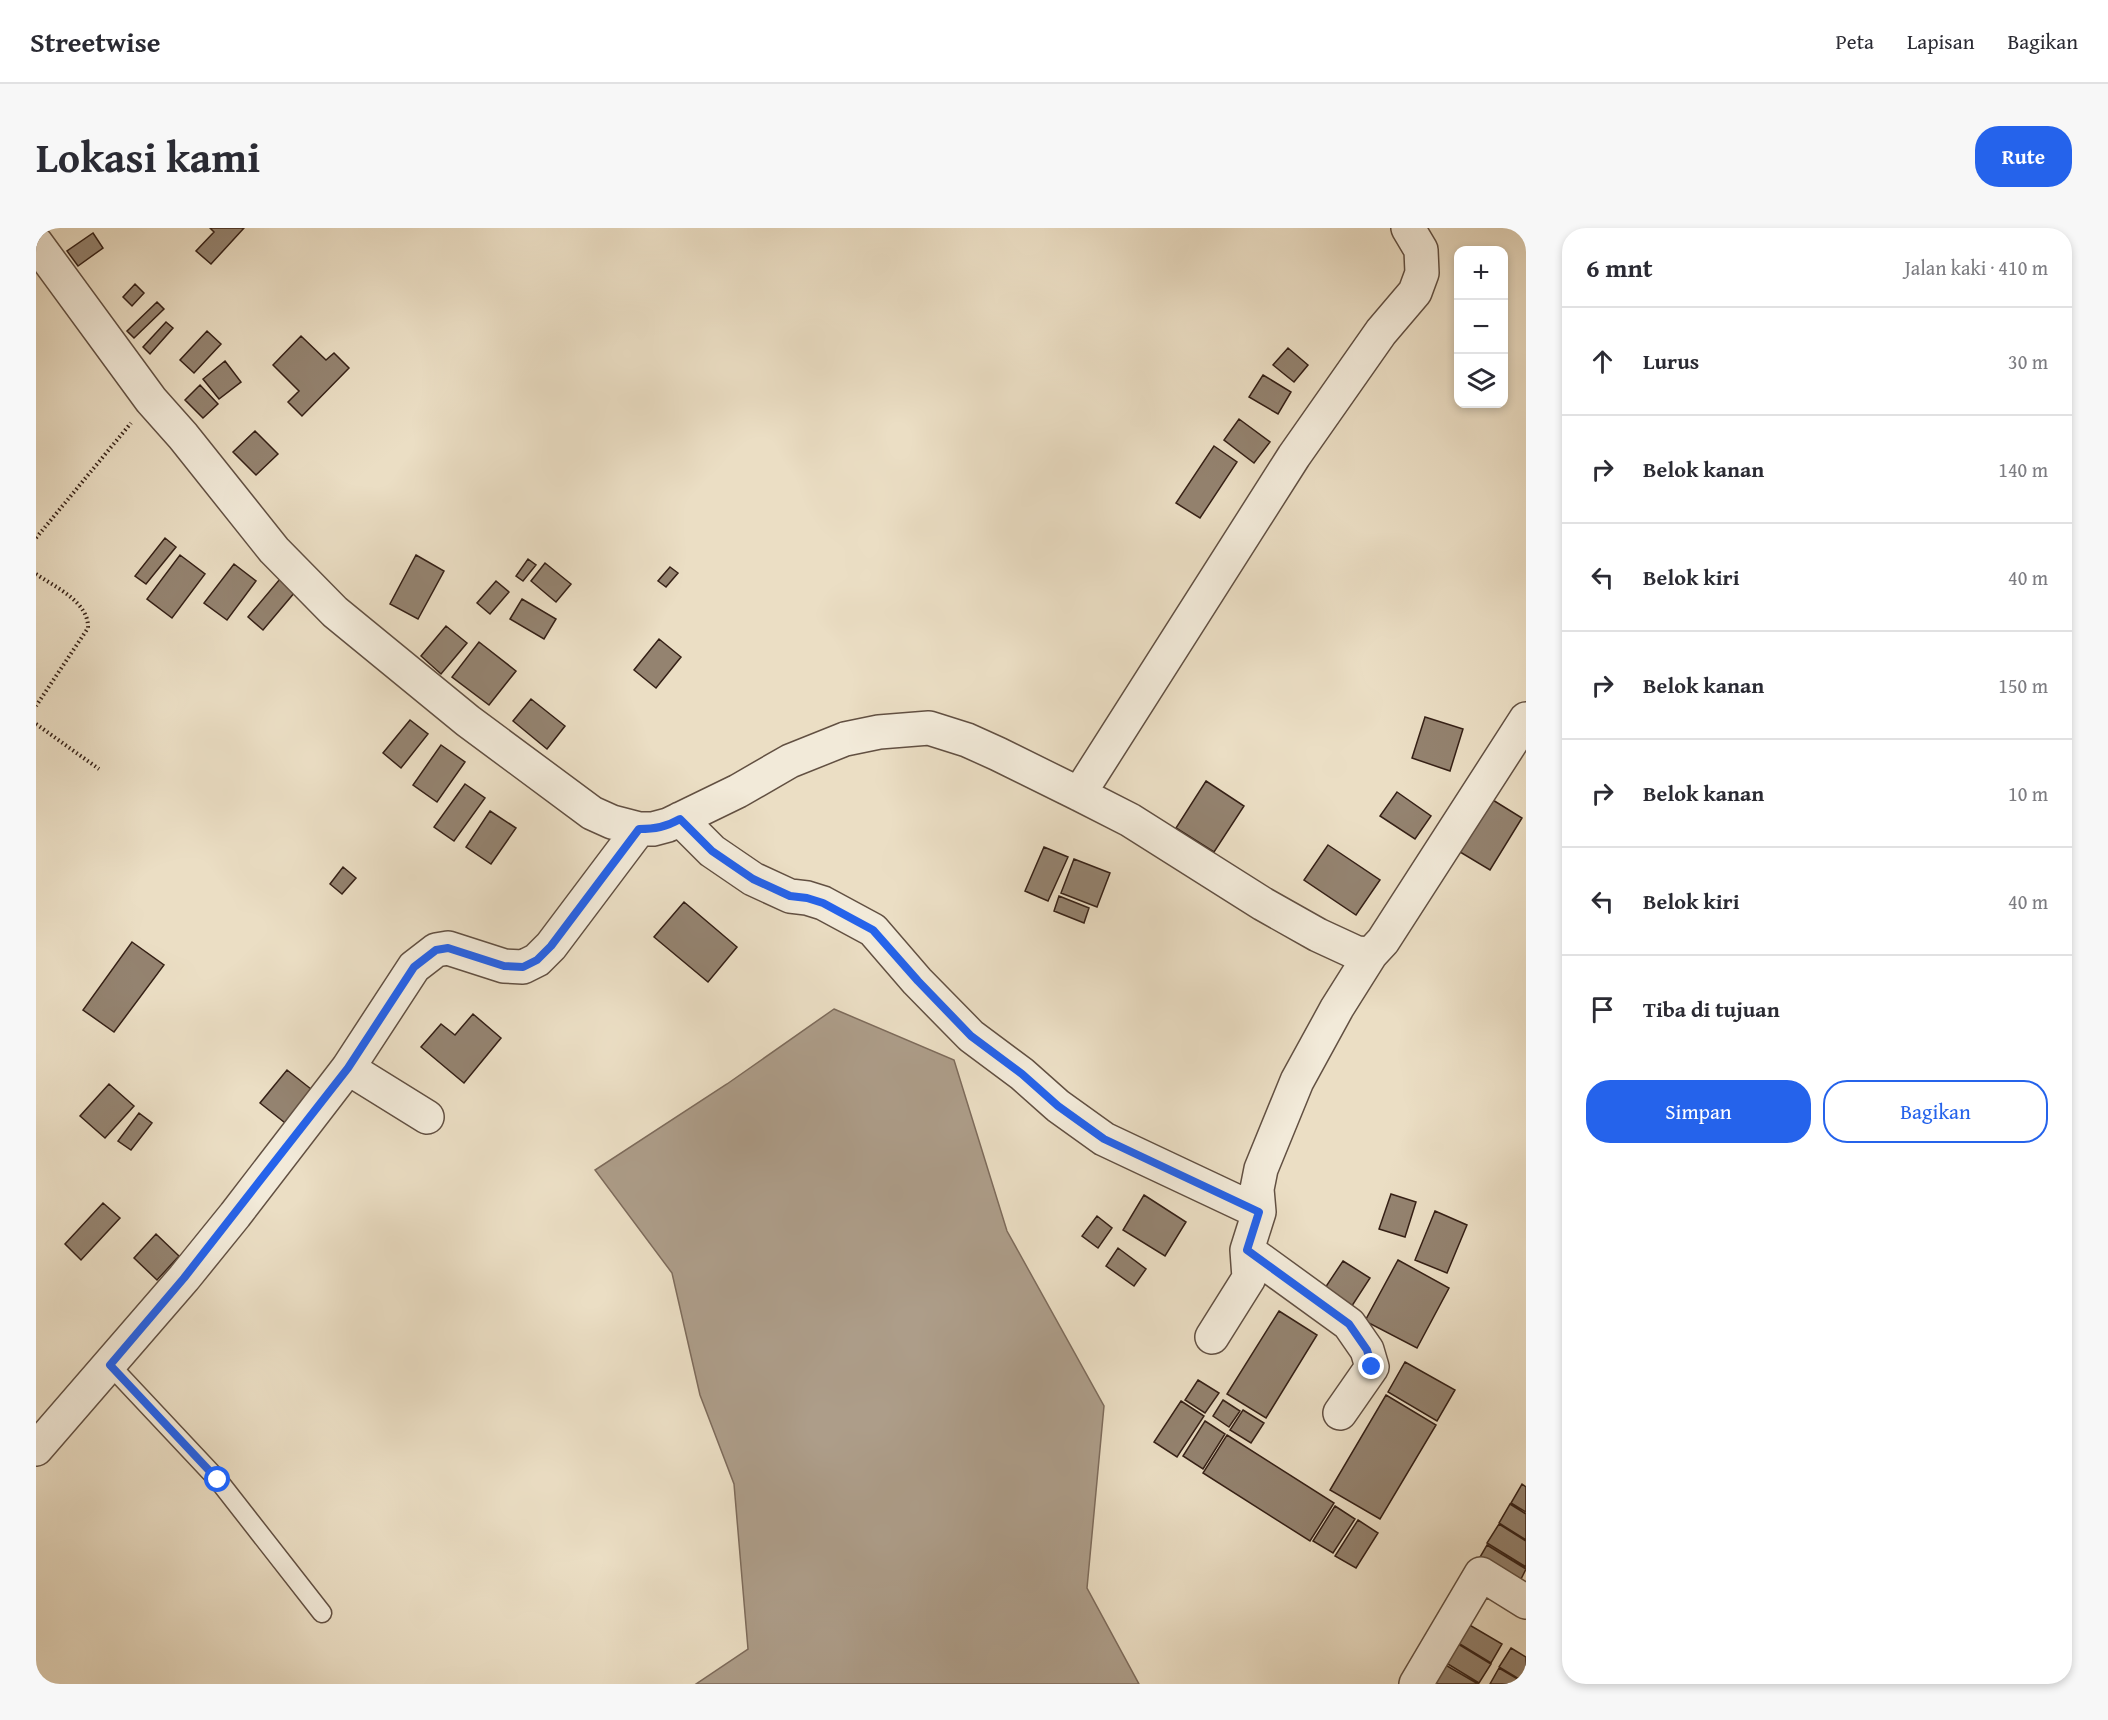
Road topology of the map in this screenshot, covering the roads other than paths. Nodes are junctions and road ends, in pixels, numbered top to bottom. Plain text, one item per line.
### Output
1 (1408, 228) edge
2 (36, 243) edge
3 (1521, 736) edge
4 (1079, 794) junction
5 (680, 819) junction
6 (639, 829) junction
7 (1371, 954) junction
8 (348, 1068) junction
9 (427, 1118) dead end
10 (1259, 1212) junction
11 (1247, 1250) junction
12 (1212, 1337) dead end
13 (110, 1365) junction
14 (1340, 1413) dead end
15 (36, 1449) edge
16 (1526, 1602) edge
17 (322, 1613) dead end
18 (1416, 1684) edge

1 - 4 street
2 - 6 street
3 - 7 street
4 - 5 street
4 - 7 street
5 - 6 street
5 - 10 street
6 - 8 street
7 - 10 street
8 - 9 street
8 - 13 street
10 - 11 street
11 - 12 street
11 - 14 street
13 - 15 street
13 - 17 lane
16 - 18 street

